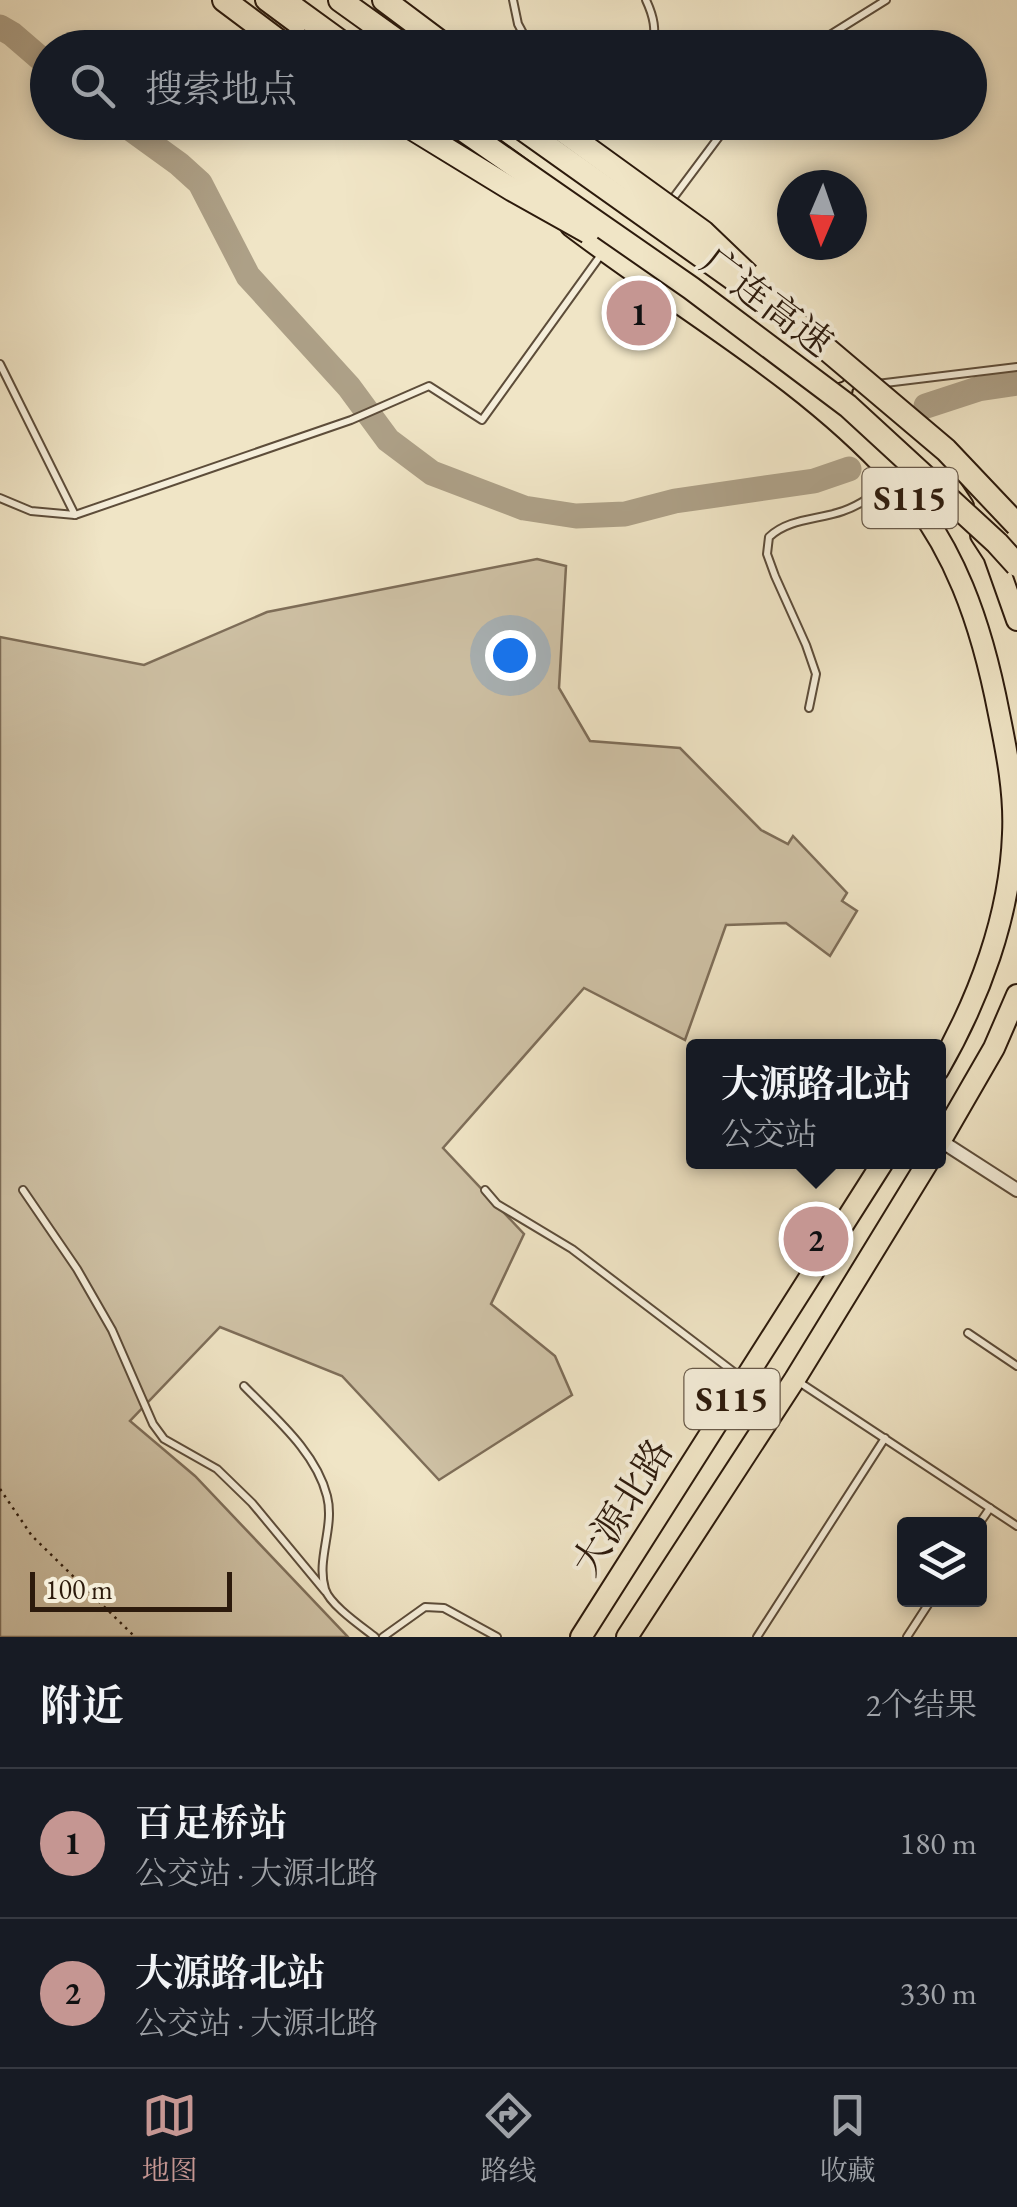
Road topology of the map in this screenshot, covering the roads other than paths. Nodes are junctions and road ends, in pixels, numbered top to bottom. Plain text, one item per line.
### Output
1 (224, 0) edge
2 (266, 0) edge
3 (282, 0) edge
4 (327, 0) edge
5 (340, 0) edge
6 (384, 0) edge
7 (513, 0) edge
8 (646, 0) edge
9 (886, 0) edge
10 (264, 30) edge
11 (307, 30) edge
12 (324, 30) edge
13 (368, 30) edge
14 (381, 30) edge
15 (424, 30) edge
16 (521, 30) edge
17 (656, 30) edge
18 (838, 30) edge
19 (431, 140) edge
20 (478, 140) edge
21 (503, 140) edge
22 (508, 140) edge
23 (508, 140) edge
24 (576, 140) edge
25 (716, 140) edge
26 (646, 234) junction
27 (604, 251) junction
28 (703, 296) junction
29 (834, 356) junction
30 (0, 364) edge
31 (1017, 368) edge
32 (856, 387) junction
33 (895, 478) junction
34 (0, 498) edge
35 (75, 515) junction
36 (1017, 525) edge
37 (1017, 565) edge
38 (1017, 620) edge
39 (809, 708) dead end
40 (1017, 995) edge
41 (946, 1056) edge
42 (946, 1132) edge
43 (946, 1147) edge
44 (880, 1169) edge
45 (924, 1169) edge
46 (23, 1190) dead end
47 (485, 1190) dead end
48 (1017, 1190) edge
49 (968, 1333) dead end
50 (1017, 1366) edge
51 (795, 1379) junction
52 (744, 1380) junction
53 (244, 1386) dead end
54 (885, 1438) junction
55 (990, 1508) junction
56 (984, 1517) edge
57 (1017, 1526) edge
58 (326, 1591) junction
59 (926, 1607) edge
60 (374, 1637) edge
61 (382, 1637) edge
62 (497, 1637) edge
63 (581, 1637) edge
64 (627, 1637) edge
65 (757, 1637) edge
66 (907, 1637) edge

1 - 10 highway
2 - 11 main road
3 - 12 highway
4 - 13 main road
5 - 14 highway
6 - 15 highway
7 - 16 lane
8 - 17 lane
9 - 18 lane
19 - 28 highway, bridge
20 - 28 highway, 广连高速, bridge
21 - 27 main road, S115
22 - 26 main road, S115
23 - 29 highway, 广连高速, bridge
24 - 29 highway, bridge
25 - 26 lane
26 - 32 main road, S115
27 - 33 main road, S115
27 - 35 lane
28 - 37 highway, 广连高速, bridge
29 - 36 highway, 广连高速, bridge
30 - 35 lane
31 - 32 lane
32 - 38 main road, S115
33 - 39 lane
33 - 41 main road, S115
34 - 35 lane
40 - 42 main road
43 - 48 street
44 - 52 main road, 大源北路 / S115
45 - 51 main road, 大源北路 / S115
46 - 58 lane
47 - 52 lane
49 - 50 lane
51 - 54 lane
51 - 64 main road, 大源北路 / S115
52 - 63 main road, 大源北路 / S115
53 - 58 lane
54 - 55 lane
54 - 65 lane
55 - 56 lane
55 - 57 lane
58 - 60 lane
59 - 66 lane
61 - 62 lane

